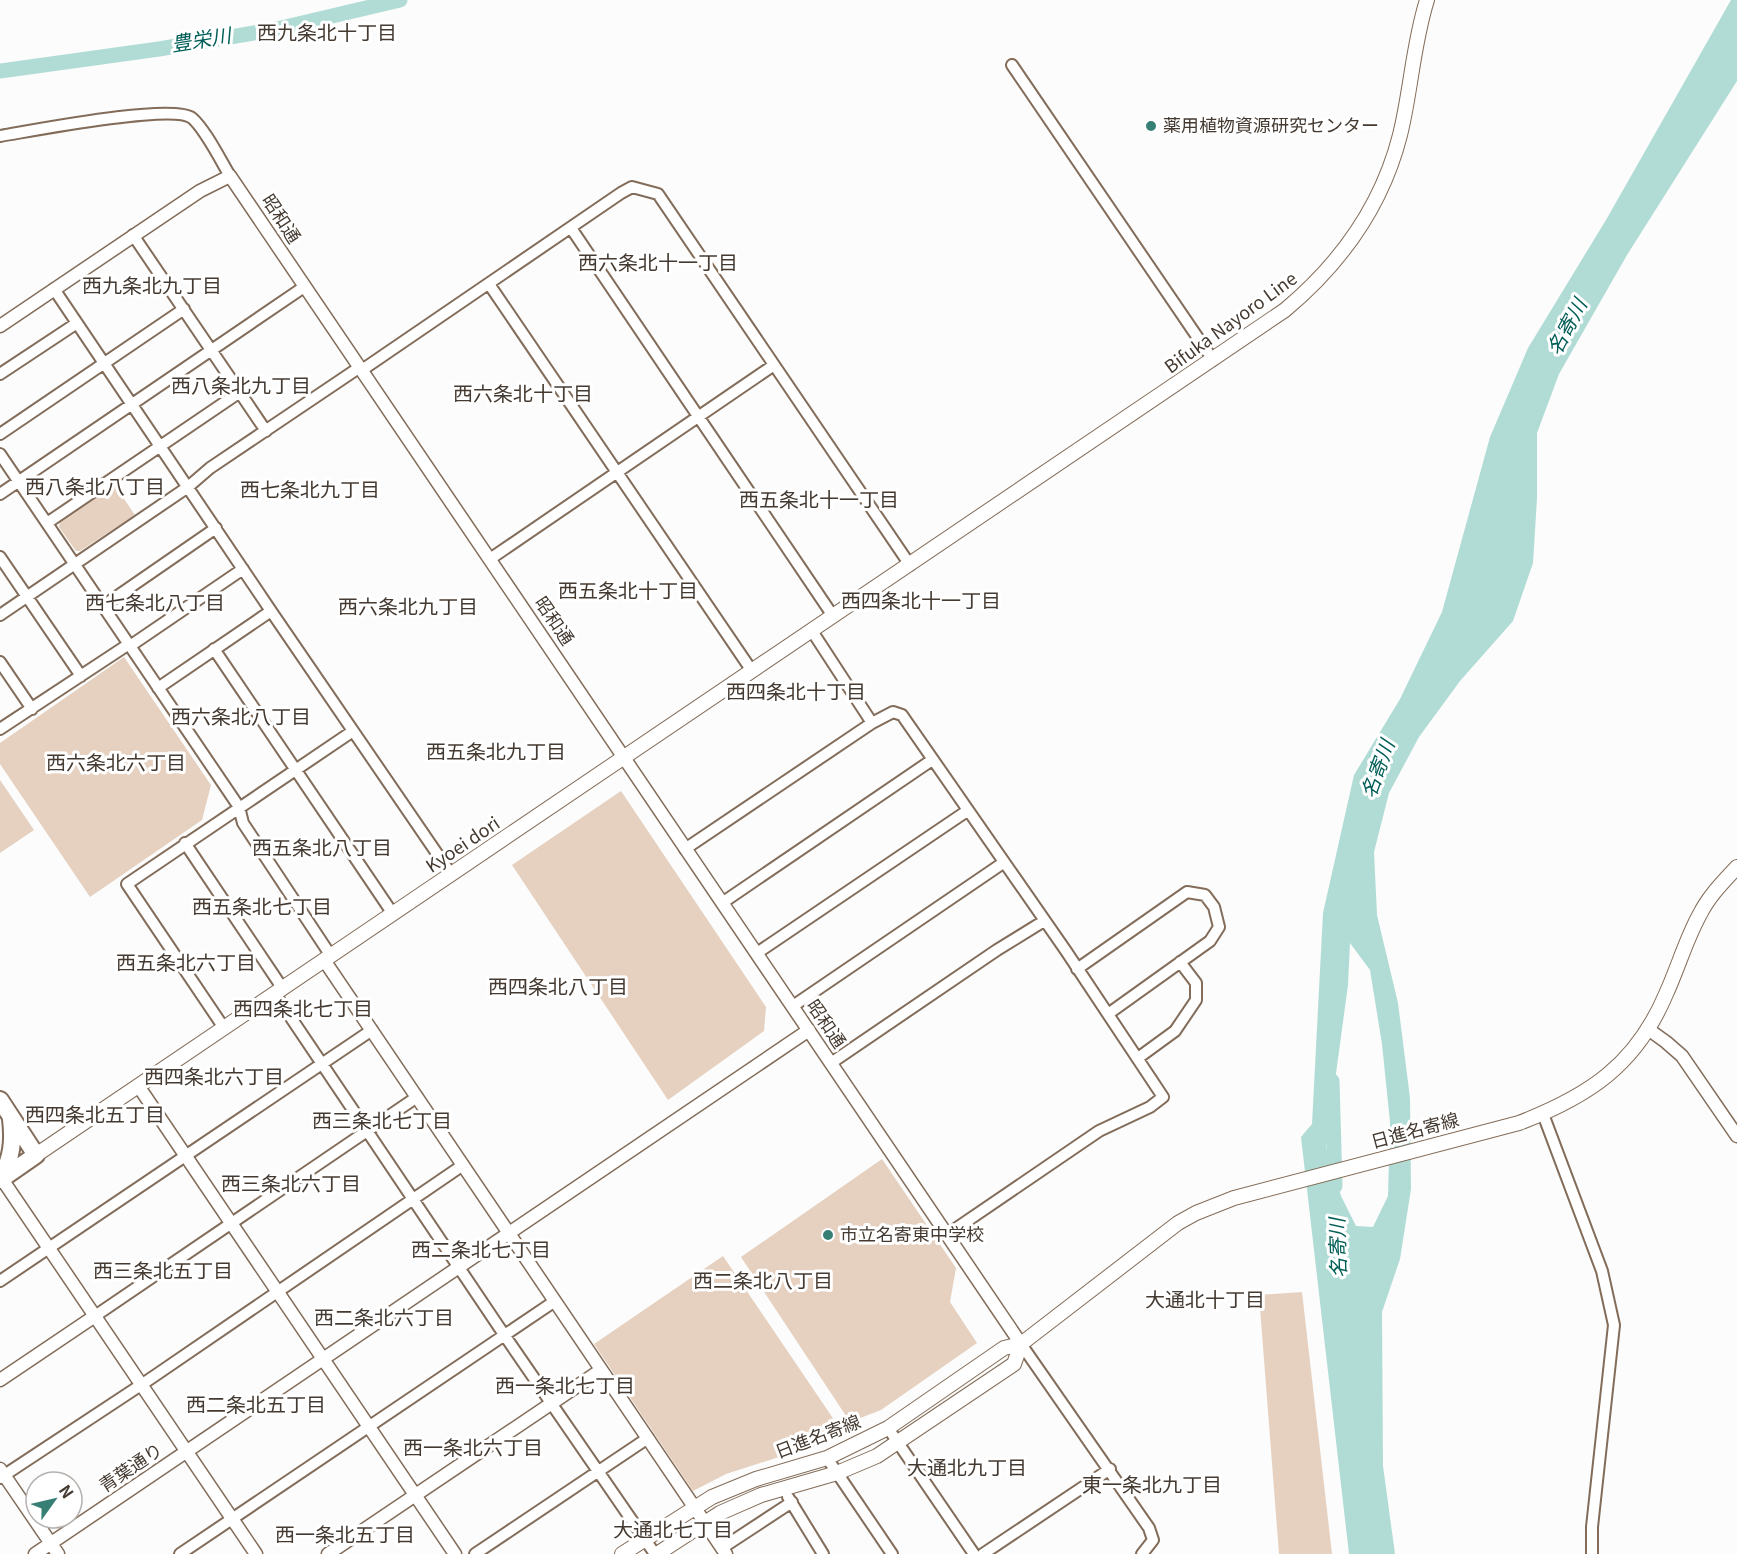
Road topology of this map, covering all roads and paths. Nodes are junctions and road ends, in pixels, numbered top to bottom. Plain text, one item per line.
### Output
1 (1427, 0) edge
2 (1012, 65) dead end
3 (0, 136) edge
4 (230, 176) junction
5 (572, 228) junction
6 (133, 235) junction
7 (489, 284) junction
8 (304, 287) junction
9 (54, 289) junction
10 (184, 309) junction
11 (77, 323) junction
12 (0, 326) edge
13 (211, 350) junction
14 (1213, 360) junction
15 (105, 363) junction
16 (774, 365) junction
17 (361, 368) junction
18 (0, 374) edge
19 (240, 392) junction
20 (132, 405) junction
21 (699, 415) junction
22 (266, 430) junction
23 (0, 434) edge
24 (160, 446) junction
25 (0, 454) edge
26 (616, 472) junction
27 (19, 482) junction
28 (188, 487) junction
29 (0, 494) edge
30 (47, 523) junction
31 (216, 528) junction
32 (0, 557) edge
33 (490, 559) junction
34 (74, 564) junction
35 (910, 565) junction
36 (243, 569) junction
37 (27, 596) junction
38 (104, 606) junction
39 (271, 610) junction
40 (0, 615) edge
41 (834, 616) junction
42 (812, 631) junction
43 (129, 645) junction
44 (214, 649) junction
45 (0, 662) edge
46 (752, 671) junction
47 (81, 675) junction
48 (158, 687) junction
49 (32, 709) junction
50 (872, 723) junction
51 (0, 729) edge
52 (353, 731) junction
53 (625, 757) junction
54 (932, 760) junction
55 (296, 769) junction
56 (239, 807) junction
57 (967, 811) junction
58 (185, 843) junction
59 (685, 849) junction
60 (1003, 863) junction
61 (1737, 867) edge
62 (451, 874) junction
63 (722, 903) junction
64 (393, 914) junction
65 (1044, 921) junction
66 (757, 954) junction
67 (328, 958) junction
68 (1180, 962) junction
69 (1077, 969) junction
70 (279, 992) junction
71 (793, 1006) junction
72 (1108, 1014) junction
73 (225, 1029) junction
74 (1648, 1029) junction
75 (372, 1030) junction
76 (809, 1030) junction
77 (1138, 1058) junction
78 (322, 1064) junction
79 (831, 1064) junction
80 (139, 1087) junction
81 (417, 1097) junction
82 (0, 1100) edge
83 (1543, 1114) junction
84 (11, 1117) junction
85 (367, 1131) junction
86 (1737, 1136) edge
87 (36, 1155) junction
88 (184, 1155) junction
89 (463, 1165) junction
90 (1, 1179) edge
91 (412, 1199) junction
92 (231, 1224) junction
93 (510, 1233) junction
94 (948, 1234) junction
95 (49, 1248) junction
96 (459, 1268) junction
97 (0, 1281) edge
98 (277, 1293) junction
99 (555, 1301) junction
100 (95, 1316) junction
101 (505, 1336) junction
102 (1021, 1344) junction
103 (323, 1360) junction
104 (601, 1370) junction
105 (0, 1380) edge
106 (141, 1385) junction
107 (552, 1404) junction
108 (369, 1427) junction
109 (888, 1428) junction
110 (648, 1438) junction
111 (897, 1443) junction
112 (187, 1452) junction
113 (827, 1458) junction
114 (1110, 1469) junction
115 (597, 1471) junction
116 (837, 1473) junction
117 (1, 1474) edge
118 (783, 1489) junction
119 (415, 1495) junction
120 (792, 1502) junction
121 (695, 1507) junction
122 (232, 1519) junction
123 (704, 1522) junction
124 (644, 1539) junction
125 (55, 1549) edge
126 (724, 1551) edge
127 (35, 1554) edge
128 (180, 1554) edge
129 (256, 1554) edge
130 (328, 1554) edge
131 (455, 1554) edge
132 (475, 1554) edge
133 (622, 1554) edge
134 (656, 1554) edge
135 (823, 1554) edge
136 (892, 1554) edge
137 (974, 1554) edge
138 (983, 1554) edge
139 (1142, 1554) edge
140 (1592, 1554) edge

1 - 14 main road, Bifuka Nayoro Line
2 - 14 street
3 - 4 street
4 - 6 street
4 - 8 street, 昭和通
5 - 7 street
5 - 16 street
5 - 21 street
6 - 9 street
6 - 10 street
7 - 17 street
7 - 26 street
8 - 13 street
8 - 17 street, 昭和通
9 - 11 street
9 - 12 street
10 - 13 street
10 - 15 street
11 - 15 street
11 - 18 street
13 - 19 street
13 - 20 street
14 - 35 main road, Bifuka Nayoro Line
15 - 20 street
15 - 23 street
16 - 21 street
16 - 35 street
17 - 22 street
17 - 33 street, 昭和通
19 - 22 street
19 - 24 street
20 - 24 street
20 - 27 street
21 - 26 street
21 - 41 street
22 - 28 street
24 - 28 street
24 - 30 street
25 - 27 street
26 - 33 street
26 - 46 street
27 - 29 street
27 - 30 street
28 - 31 street
28 - 34 street
30 - 34 street
31 - 36 street
31 - 38 street
32 - 37 street
33 - 53 street, 昭和通
34 - 37 street
34 - 38 street
35 - 41 main road, Kyoei dori
36 - 39 street
36 - 43 street
37 - 40 street
37 - 47 street
38 - 43 street
39 - 44 street
39 - 52 street
41 - 42 main road, Kyoei dori
42 - 46 main road, Kyoei dori
42 - 50 street
43 - 47 street
43 - 48 street
44 - 48 street
44 - 55 street
45 - 49 street
46 - 53 main road, Kyoei dori
47 - 49 street
48 - 56 street
49 - 51 street
50 - 54 street
50 - 59 street
52 - 55 street
52 - 62 street
53 - 59 street, 昭和通
53 - 62 main road, Kyoei dori
54 - 57 street
54 - 63 street
55 - 56 street
55 - 64 street
56 - 58 street
56 - 67 street
57 - 60 street
57 - 66 street
58 - 70 street
58 - 73 street
59 - 63 street, 昭和通
60 - 65 street
60 - 71 street
61 - 74 main road, 日進名寄線
62 - 64 main road, Kyoei dori
63 - 66 street, 昭和通
64 - 67 main road, Kyoei dori
65 - 69 street
65 - 79 street
66 - 71 street, 昭和通
67 - 70 main road, Kyoei dori
67 - 75 street
68 - 69 street
68 - 72 street
68 - 77 street
69 - 72 street
70 - 73 main road, Kyoei dori
70 - 78 street
71 - 76 street, 昭和通
72 - 77 street
73 - 80 main road, Kyoei dori
74 - 83 main road, 日進名寄線
74 - 86 street
75 - 78 street
75 - 81 street
76 - 79 street, 昭和通
76 - 93 street, 青葉通り
77 - 94 street
78 - 85 street
78 - 88 street
79 - 94 street, 昭和通
80 - 87 main road, Kyoei dori
80 - 88 street
81 - 85 street
81 - 89 street
82 - 84 highway
83 - 102 main road, 日進名寄線
83 - 140 street
84 - 87 highway
84 - 90 highway
85 - 91 street
85 - 92 street
87 - 90 highway
88 - 92 street
88 - 95 street
89 - 91 street
89 - 93 street
90 - 95 street
91 - 96 street
91 - 98 street
92 - 98 street
92 - 100 street
93 - 96 street, 青葉通り
93 - 99 street
94 - 102 street, 昭和通
95 - 97 street
95 - 100 street
96 - 101 street
96 - 103 street, 青葉通り
98 - 103 street
98 - 106 street
99 - 101 street
99 - 104 street
100 - 105 street
100 - 106 street
101 - 107 street
101 - 108 street
102 - 109 main road, 日進名寄線
102 - 111 main road, 日進名寄線
102 - 114 street
103 - 108 street
103 - 112 street, 青葉通り
104 - 107 street
104 - 110 street
106 - 112 street
106 - 117 street
107 - 115 street
107 - 119 street
108 - 119 street
108 - 122 street
109 - 111 street
109 - 113 main road, 日進名寄線
110 - 115 street
110 - 121 street
111 - 116 main road, 日進名寄線
111 - 137 street
112 - 122 street
112 - 125 street, 青葉通り
113 - 116 street
113 - 121 main road, 日進名寄線
114 - 138 street
114 - 139 street
115 - 124 street
115 - 132 street
116 - 118 main road, 日進名寄線
116 - 136 street
117 - 125 street
118 - 120 street
118 - 123 main road, 日進名寄線
119 - 130 street
119 - 131 street
120 - 126 street
120 - 135 street
121 - 123 street
121 - 124 main road, 日進名寄線
122 - 128 street
122 - 129 street
123 - 126 street
123 - 134 main road, 日進名寄線
124 - 133 main road, 日進名寄線
124 - 134 street
125 - 127 street, 青葉通り

